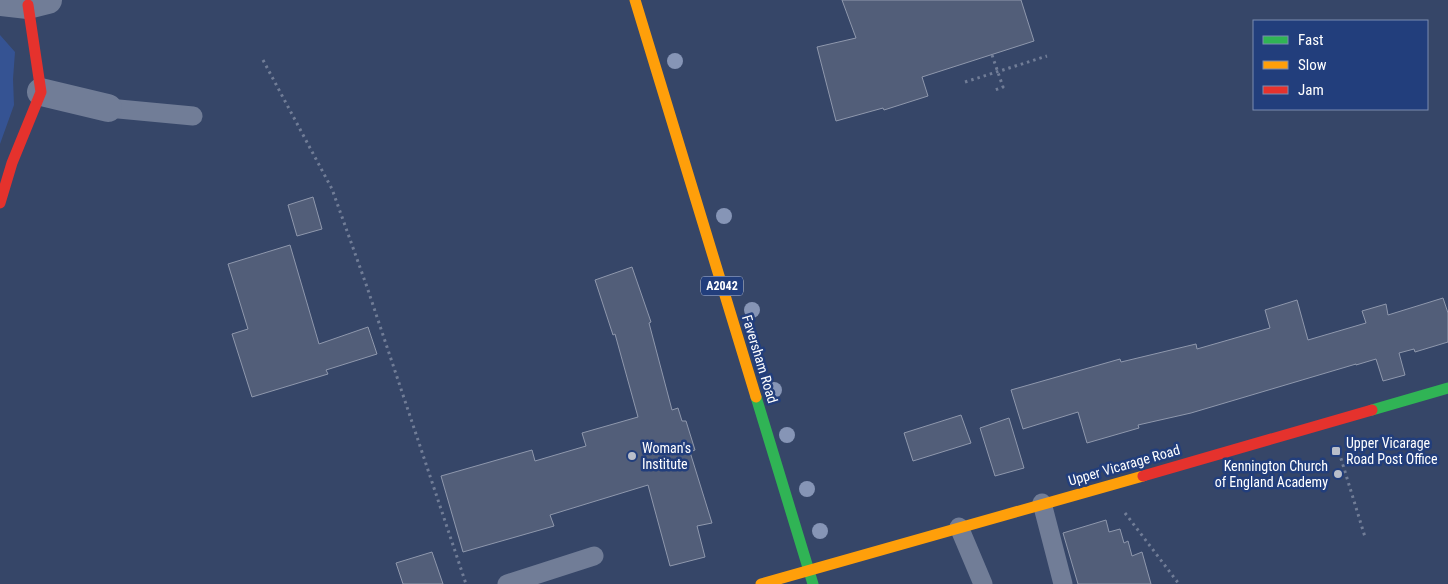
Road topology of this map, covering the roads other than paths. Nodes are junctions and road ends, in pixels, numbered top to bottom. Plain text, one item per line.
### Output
1 (635, 0) edge
2 (0, 2) edge
3 (38, 2) edge
4 (41, 92) junction
5 (108, 108) joint
6 (193, 116) dead end
7 (0, 203) edge
8 (1448, 388) edge
9 (1042, 503) junction
10 (959, 527) junction
11 (594, 556) dead end
12 (809, 571) junction
13 (507, 584) edge
14 (761, 584) edge
15 (813, 584) edge
16 (983, 584) edge
17 (1063, 584) edge

1 - 12 street, Faversham Road / A2042
2 - 3 street
3 - 4 street
4 - 5 street
4 - 7 street
5 - 6 lane
8 - 9 street, Upper Vicarage Road
9 - 10 street, Upper Vicarage Road
9 - 17 lane
10 - 12 street, Upper Vicarage Road
10 - 16 lane
11 - 13 lane
12 - 14 street, Upper Vicarage Road
12 - 15 street, Faversham Road / A2042

